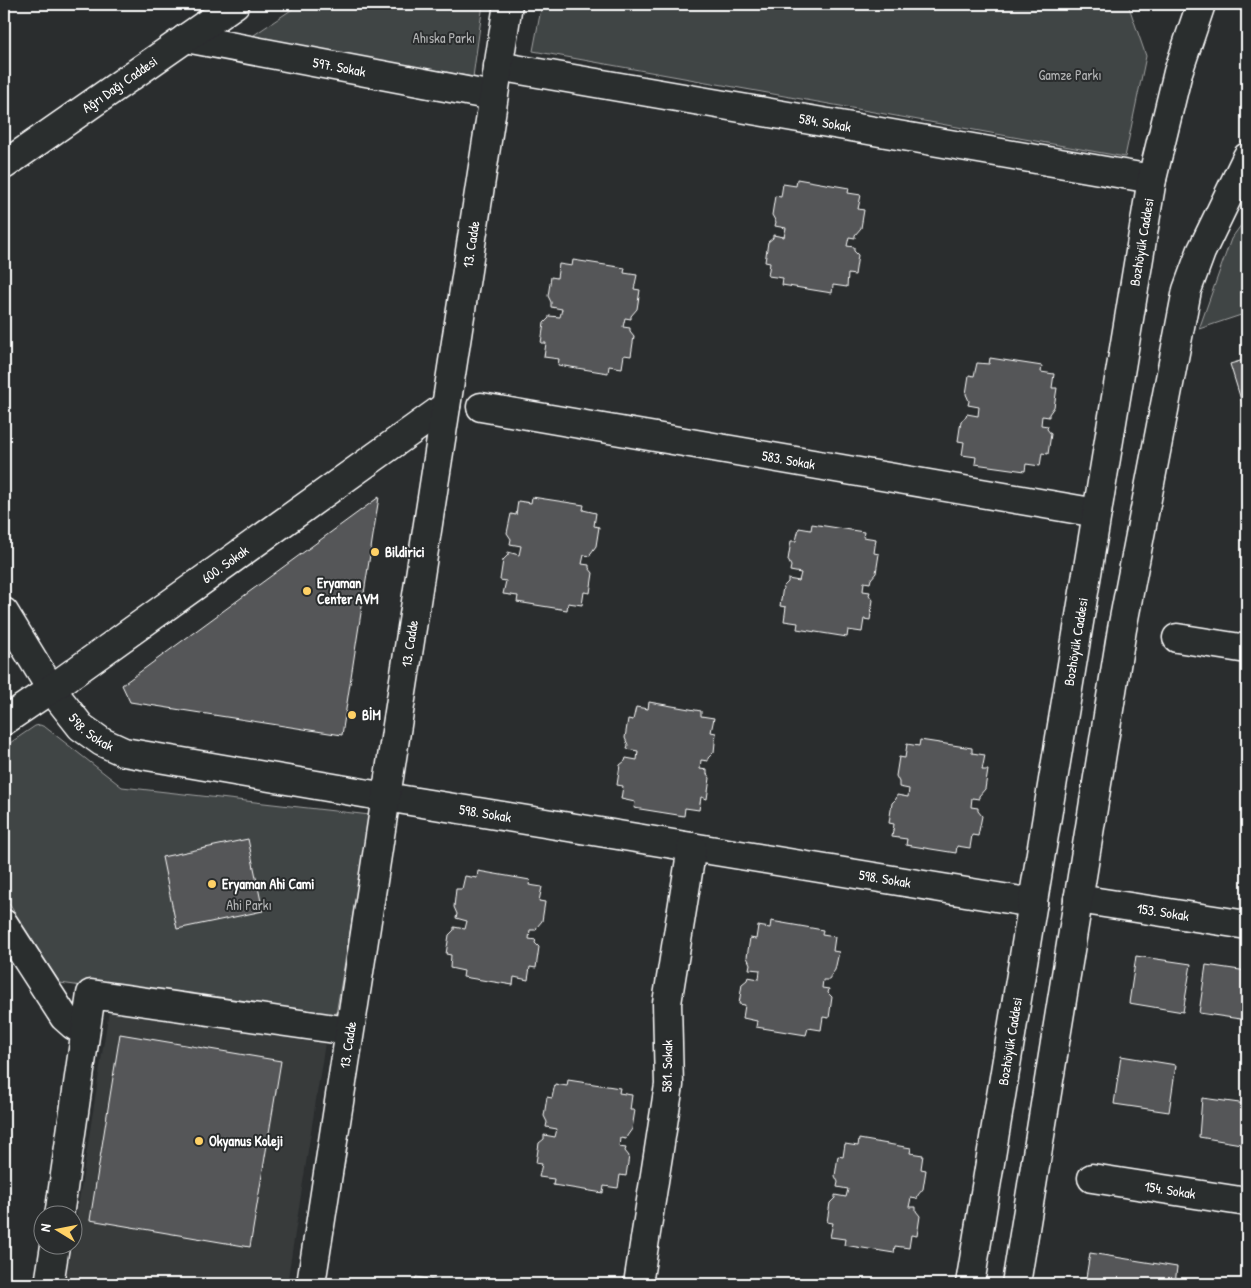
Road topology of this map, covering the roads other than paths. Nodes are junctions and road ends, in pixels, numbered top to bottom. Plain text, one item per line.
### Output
1 (235, 4) edge
2 (508, 4) edge
3 (1200, 4) edge
4 (186, 38) junction
5 (498, 66) junction
6 (494, 96) junction
7 (1247, 157) edge
8 (4, 165) edge
9 (1152, 179) junction
10 (446, 406) junction
11 (481, 406) dead end
12 (1097, 513) junction
13 (4, 612) edge
14 (1177, 638) dead end
15 (1247, 649) edge
16 (50, 690) junction
17 (4, 721) edge
18 (386, 797) junction
19 (692, 847) junction
20 (1078, 899) junction
21 (1033, 903) junction
22 (4, 924) edge
23 (1247, 925) edge
24 (350, 1031) junction
25 (85, 1032) junction
26 (1092, 1178) dead end
27 (1247, 1202) edge
28 (60, 1206) edge
29 (53, 1256) edge
30 (49, 1284) edge
31 (311, 1284) edge
32 (638, 1284) edge
33 (970, 1284) edge
34 (1016, 1284) edge

1 - 4 street, Ağrı Dağı Caddesi
2 - 5 street, 13. Cadde
3 - 9 street, Bozhöyük Caddesi
4 - 6 street, 597. Sokak
4 - 8 street, Ağrı Dağı Caddesi
5 - 6 street, 13. Cadde
5 - 9 street, 584. Sokak
6 - 10 street, 13. Cadde
7 - 20 street
9 - 12 street, Bozhöyük Caddesi
10 - 16 street, 600. Sokak
10 - 18 street, 13. Cadde
11 - 12 street, 583. Sokak
12 - 21 street, Bozhöyük Caddesi
13 - 16 street, 598. Sokak
14 - 15 street
16 - 17 street, 600. Sokak
16 - 18 street, 598. Sokak
18 - 19 street, 598. Sokak
18 - 24 street, 13. Cadde
19 - 21 street, 598. Sokak
19 - 32 street, 581. Sokak
20 - 23 street, 153. Sokak
20 - 34 street
21 - 33 street, Bozhöyük Caddesi
22 - 25 street
24 - 25 street
24 - 31 street, 13. Cadde
25 - 28 street
26 - 27 street, 154. Sokak
29 - 30 street

